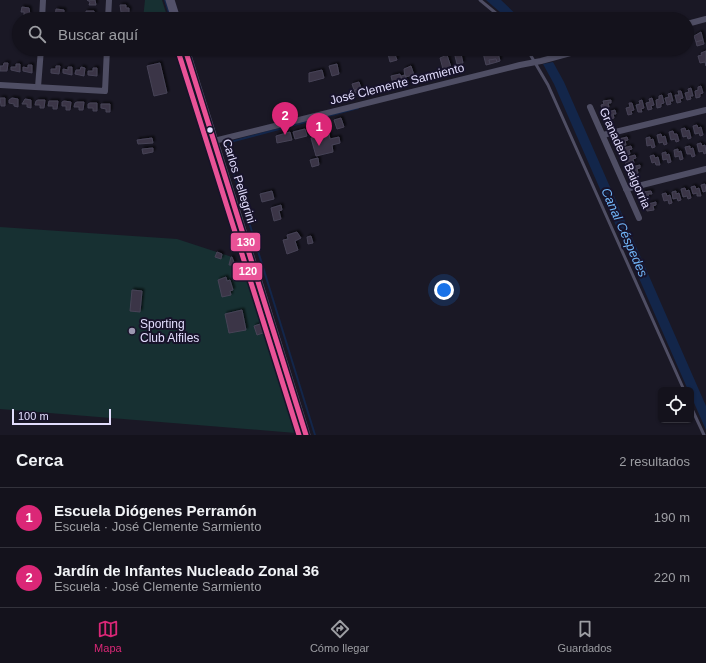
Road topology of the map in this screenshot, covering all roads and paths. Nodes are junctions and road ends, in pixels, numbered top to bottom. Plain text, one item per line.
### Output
1 (43, 0) edge
2 (109, 0) edge
3 (170, 0) edge
4 (480, 0) edge
5 (42, 12) edge
6 (108, 12) edge
7 (174, 12) edge
8 (495, 12) edge
9 (706, 19) edge
10 (694, 22) edge
11 (40, 56) edge
12 (106, 56) edge
13 (188, 56) edge
14 (533, 56) edge
15 (561, 56) edge
16 (538, 62) junction
17 (0, 85) edge
18 (38, 88) junction
19 (590, 107) dead end
20 (706, 110) edge
21 (603, 135) junction
22 (214, 141) junction
23 (706, 169) edge
24 (626, 189) junction
25 (639, 218) dead end
26 (683, 387) edge
27 (694, 413) edge
28 (306, 435) edge
29 (704, 435) edge

1 - 5 street
2 - 6 street
3 - 7 main road
4 - 8 lane
9 - 10 street
11 - 18 street
12 - 18 street
13 - 22 main road, Carlos Pellegrini
14 - 16 lane
15 - 16 street, José Clemente Sarmiento
16 - 22 street, José Clemente Sarmiento
16 - 26 lane
17 - 18 street
19 - 21 street, Granadero Baigorria
20 - 21 street
21 - 24 street, Granadero Baigorria
22 - 28 main road, Carlos Pellegrini
23 - 24 street
24 - 25 street, Granadero Baigorria
27 - 29 lane

